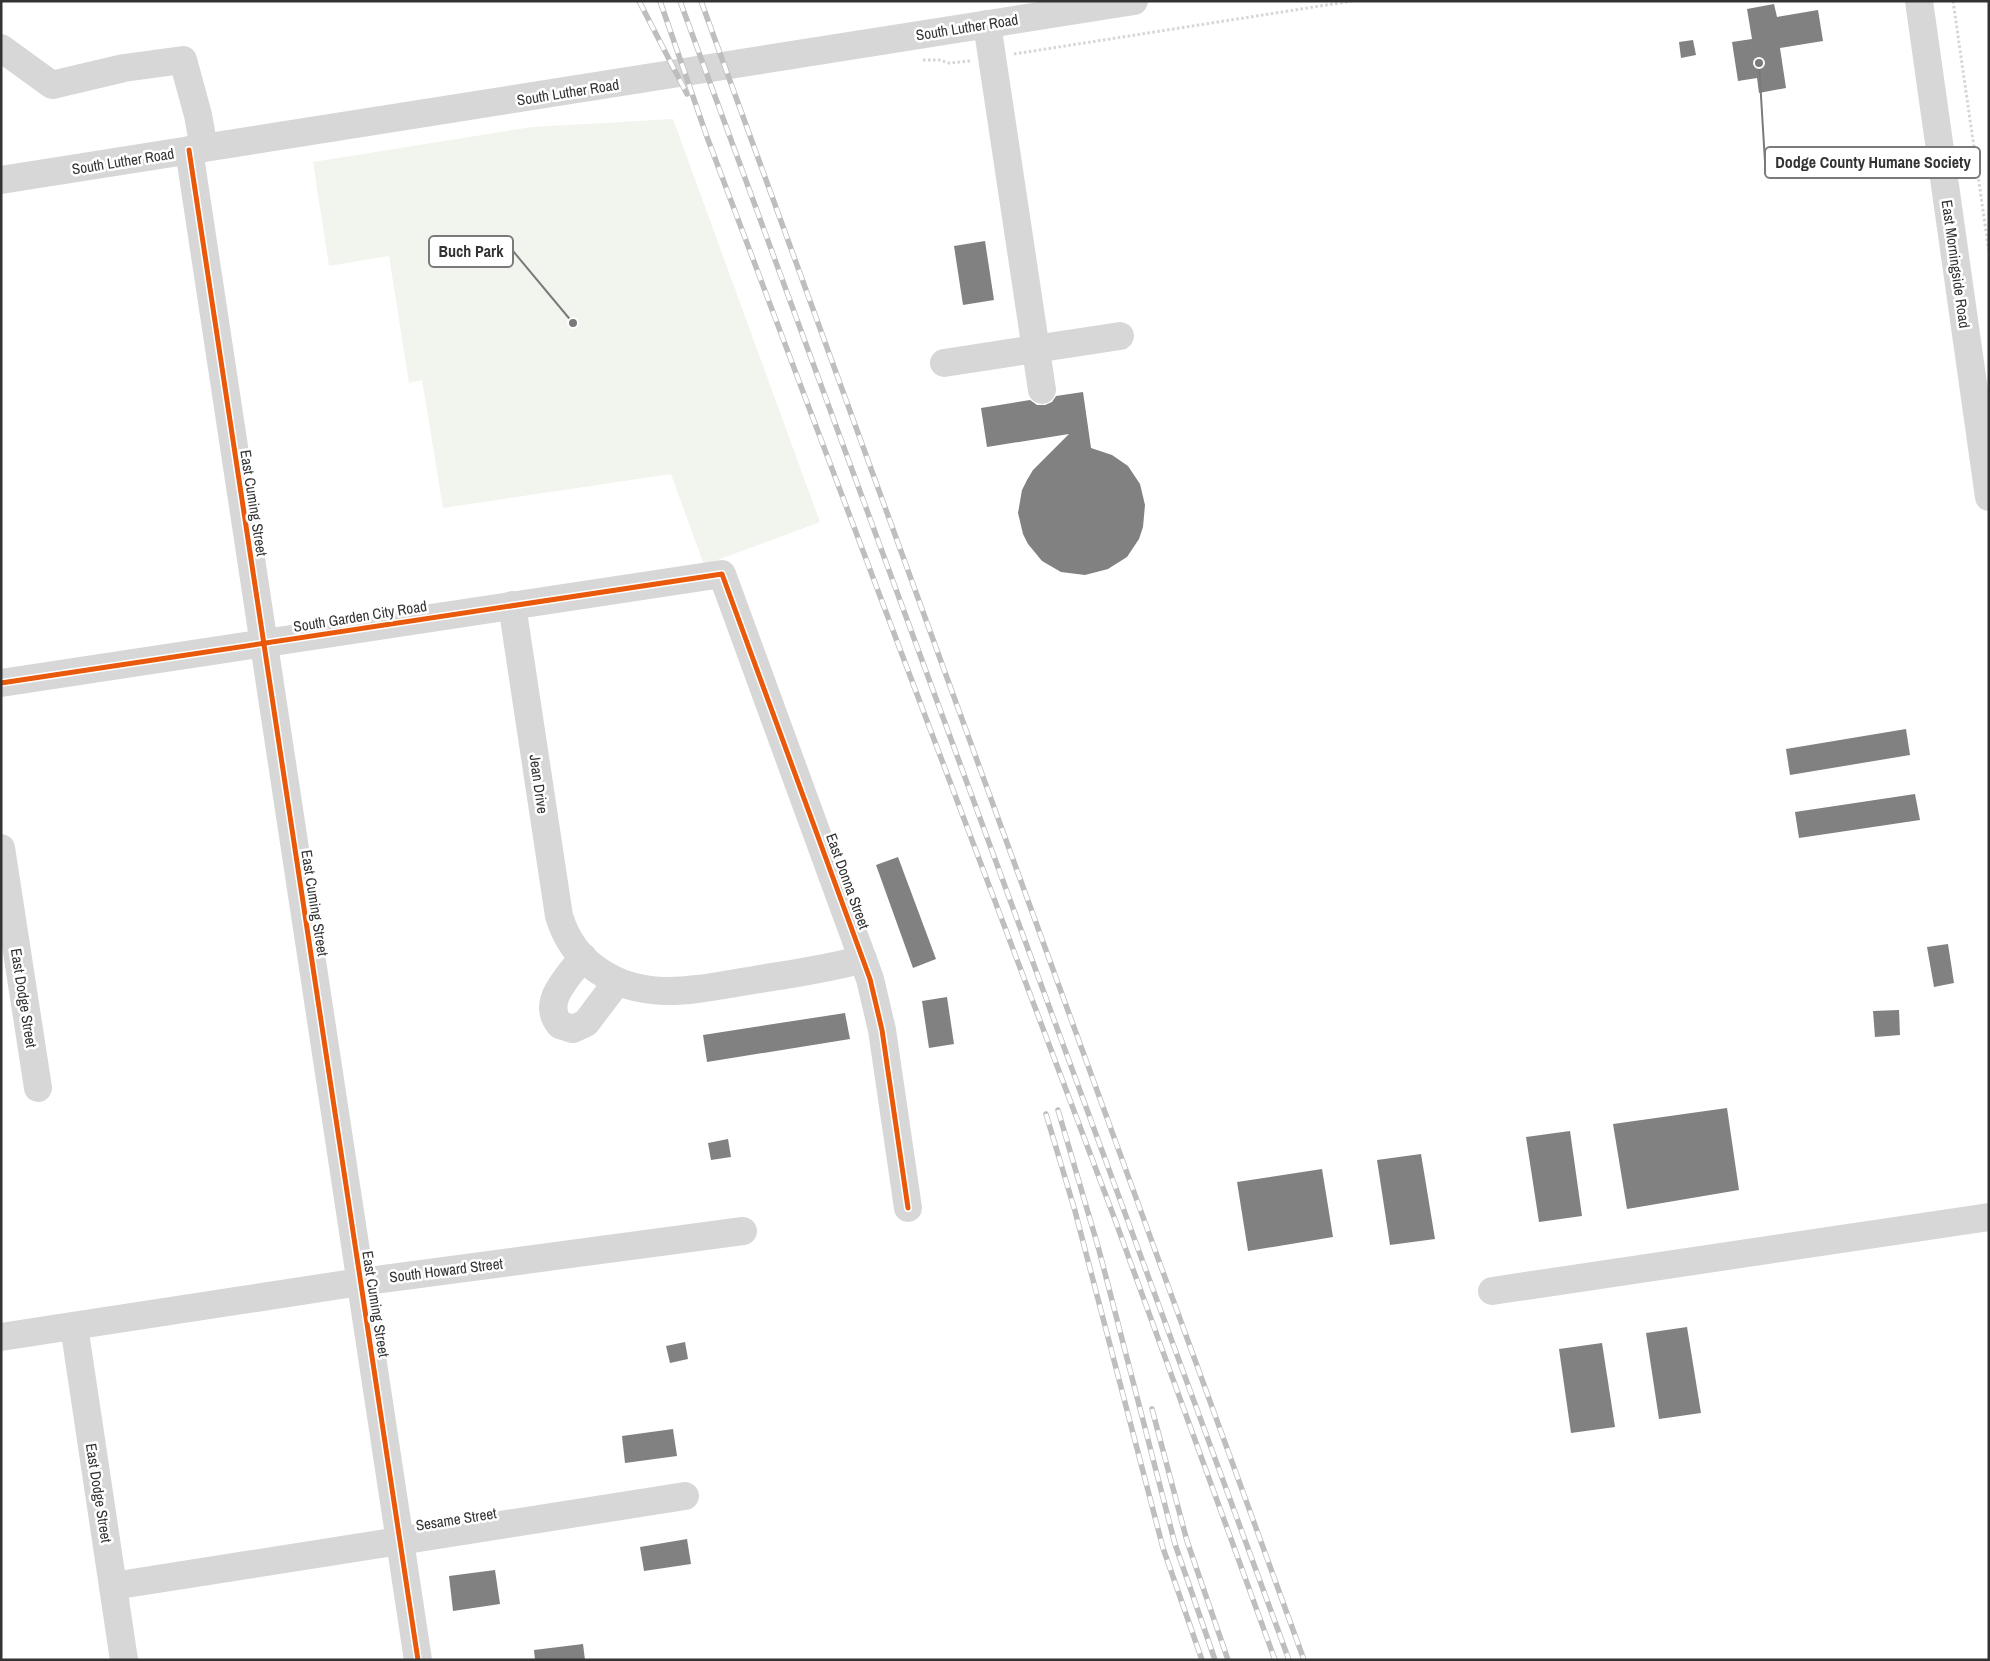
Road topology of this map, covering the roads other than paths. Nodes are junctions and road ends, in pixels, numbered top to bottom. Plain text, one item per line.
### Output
1 (1134, 1) edge
2 (1919, 1) edge
3 (987, 24) junction
4 (1, 48) edge
5 (196, 149) junction
6 (1, 180) edge
7 (1120, 336) dead end
8 (1036, 349) junction
9 (944, 363) dead end
10 (1042, 390) dead end
11 (1989, 497) edge
12 (722, 574) joint
13 (512, 605) junction
14 (263, 643) junction
15 (1, 683) edge
16 (1, 848) edge
17 (583, 957) junction
18 (863, 959) junction
19 (617, 982) junction
20 (38, 1088) dead end
21 (908, 1208) dead end
22 (1989, 1217) edge
23 (743, 1231) dead end
24 (360, 1282) junction
25 (1492, 1291) dead end
26 (74, 1326) junction
27 (1, 1337) edge
28 (685, 1496) dead end
29 (400, 1540) junction
30 (113, 1586) junction
31 (124, 1660) edge
32 (418, 1660) edge

1 - 3 street, South Luther Road
2 - 11 street, East Morningside Road
3 - 5 street, South Luther Road
3 - 8 street
4 - 5 street, East Cuming Street
5 - 6 street, South Luther Road
5 - 14 street, East Cuming Street
7 - 8 street
8 - 9 street
8 - 10 street
12 - 13 street, South Garden City Road
12 - 18 street, East Donna Street
13 - 14 street, South Garden City Road
13 - 17 street, Jean Drive
14 - 15 street, South Garden City Road
14 - 24 street, East Cuming Street
16 - 20 street, East Dodge Street
17 - 19 street, Jean Drive
17 - 19 street
18 - 19 street, Jean Drive
18 - 21 street, East Donna Street
22 - 25 street
23 - 24 street, South Howard Street
24 - 26 street, South Howard Street
24 - 29 street, East Cuming Street
26 - 27 street, South Howard Street
26 - 30 street, East Dodge Street
28 - 29 street, Sesame Street
29 - 30 street, Sesame Street
29 - 32 street, East Cuming Street
30 - 31 street, East Dodge Street

